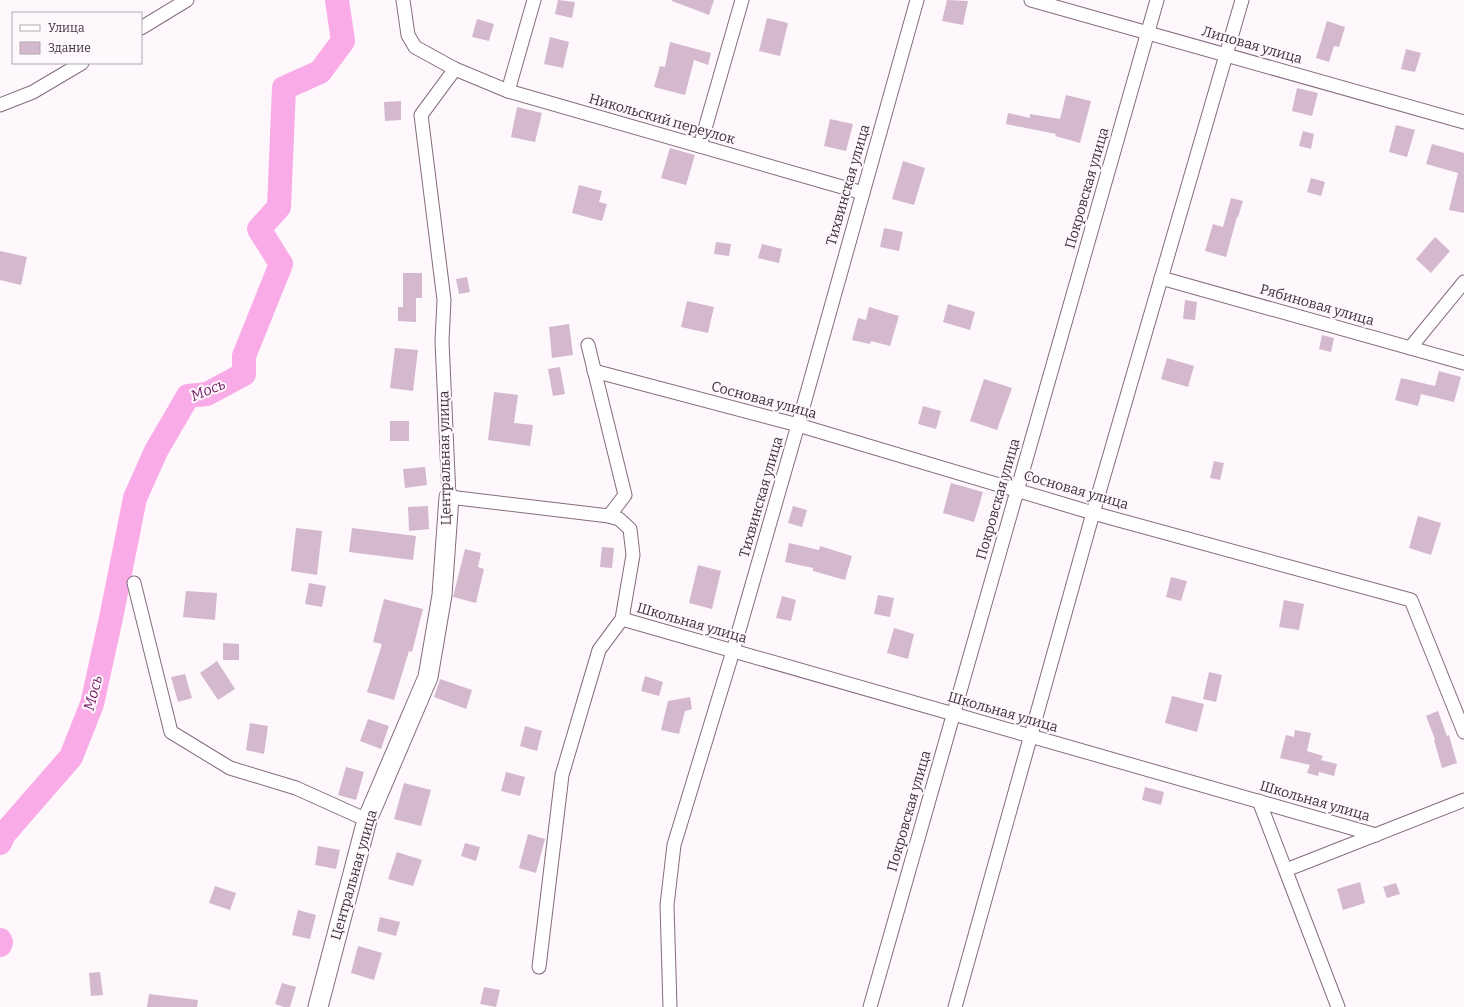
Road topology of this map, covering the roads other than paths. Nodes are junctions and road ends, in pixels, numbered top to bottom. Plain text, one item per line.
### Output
1 (187, 0) edge
2 (403, 0) edge
3 (534, 0) edge
4 (742, 0) edge
5 (917, 0) edge
6 (1030, 0) edge
7 (1157, 0) edge
8 (1242, 0) edge
9 (142, 27) edge
10 (1148, 33) junction
11 (1226, 55) junction
12 (80, 64) edge
13 (455, 69) junction
14 (508, 91) junction
15 (0, 105) edge
16 (1464, 122) edge
17 (700, 146) junction
18 (863, 193) junction
19 (1161, 278) junction
20 (1464, 282) edge
21 (588, 345) dead end
22 (1410, 348) junction
23 (1464, 363) edge
24 (594, 371) junction
25 (798, 425) junction
26 (1017, 490) junction
27 (449, 497) junction
28 (1093, 512) junction
29 (609, 516) junction
30 (134, 582) dead end
31 (622, 619) junction
32 (733, 651) junction
33 (953, 714) junction
34 (1464, 732) edge
35 (1031, 736) junction
36 (1464, 800) edge
37 (1259, 802) junction
38 (367, 820) junction
39 (1376, 835) junction
40 (1286, 870) junction
41 (539, 967) dead end
42 (318, 1007) edge
43 (670, 1007) edge
44 (870, 1007) edge
45 (955, 1007) edge
46 (1338, 1007) edge

1 - 9 street
2 - 13 street, Никольский переулок
3 - 14 street
4 - 17 street
5 - 18 street, Тихвинская улица
6 - 10 street, Липовая улица
7 - 10 street, Покровская улица
8 - 11 street
10 - 11 street, Липовая улица
10 - 26 street, Покровская улица
11 - 16 street, Липовая улица
11 - 19 street
12 - 15 street
13 - 14 street, Никольский переулок
13 - 27 street, Центральная улица
14 - 17 street, Никольский переулок
17 - 18 street, Никольский переулок
18 - 25 street, Тихвинская улица
19 - 22 street, Рябиновая улица
19 - 28 street
20 - 22 street
21 - 24 street
22 - 23 street, Рябиновая улица
24 - 25 street, Сосновая улица
24 - 29 street
25 - 26 street, Сосновая улица
25 - 32 street, Тихвинская улица
26 - 28 street, Сосновая улица
26 - 33 street, Покровская улица
27 - 29 street
27 - 38 street, Центральная улица
28 - 34 street, Сосновая улица
28 - 35 street
29 - 31 street
30 - 38 street
31 - 32 street, Школьная улица
31 - 41 street
32 - 33 street, Школьная улица
32 - 43 street, Тихвинская улица
33 - 35 street, Школьная улица
33 - 44 street, Покровская улица
35 - 37 street, Школьная улица
35 - 45 street
36 - 39 street
37 - 39 street, Школьная улица
37 - 40 street
38 - 42 street, Центральная улица
39 - 40 street
40 - 46 street

